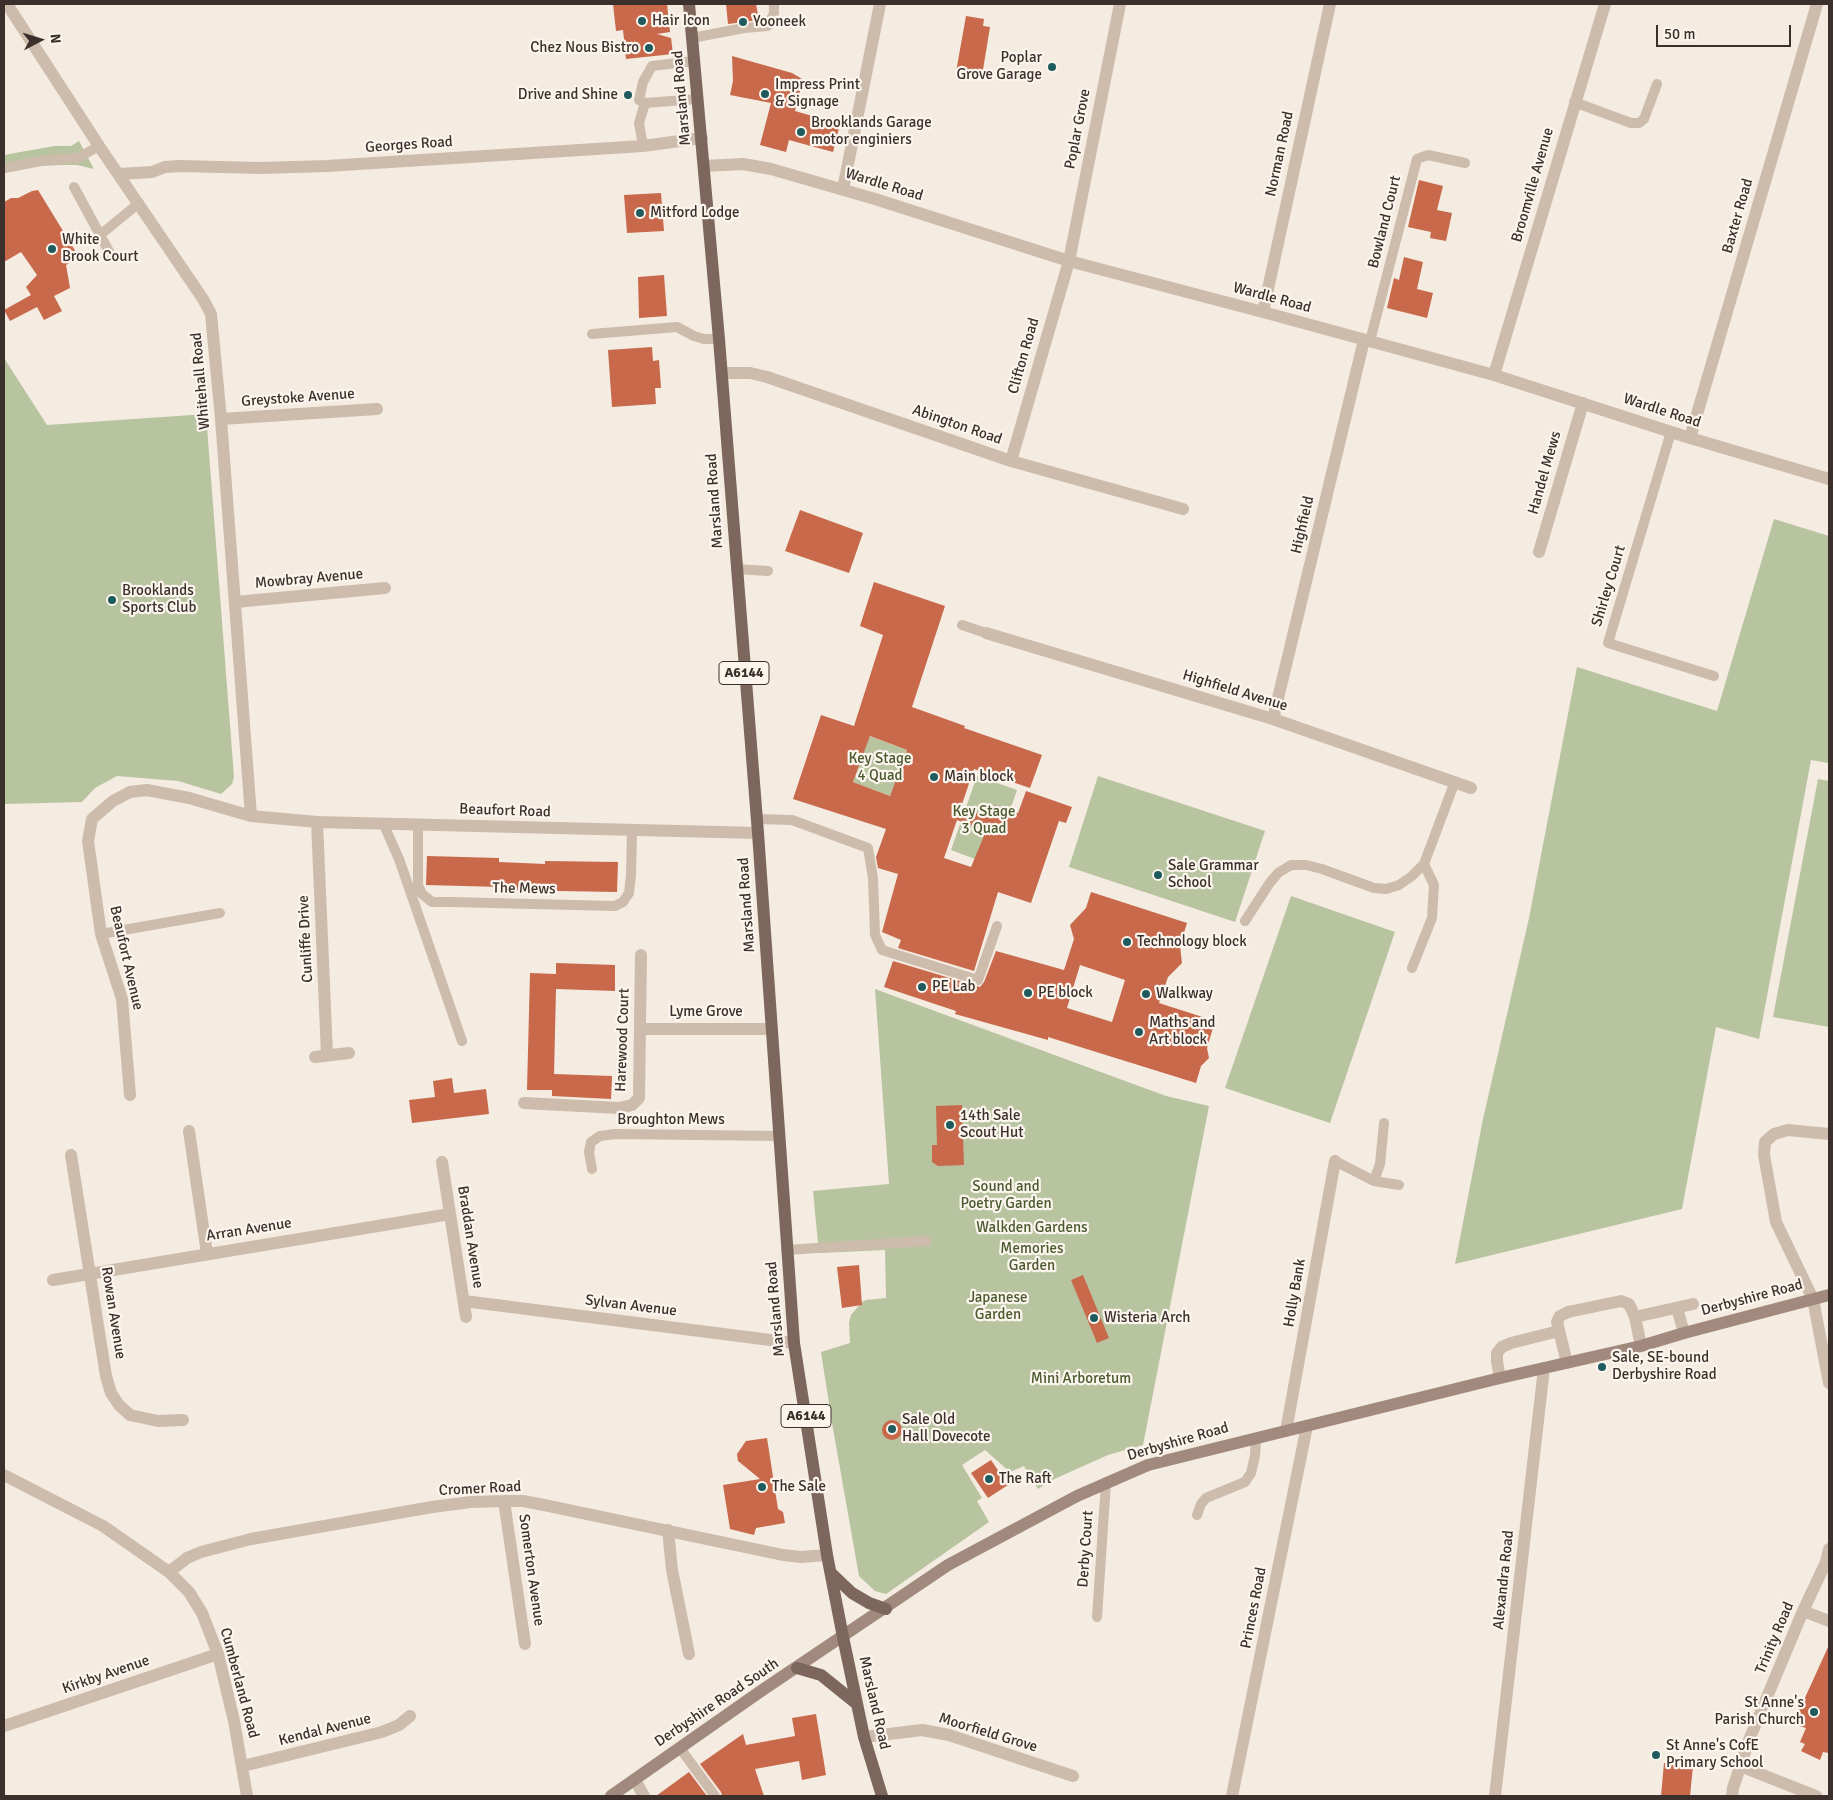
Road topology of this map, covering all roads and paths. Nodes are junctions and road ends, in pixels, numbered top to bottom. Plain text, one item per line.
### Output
1 (7, 4) edge
2 (690, 4) edge
3 (880, 4) edge
4 (1120, 4) edge
5 (1330, 4) edge
6 (1605, 4) edge
7 (1816, 4) edge
8 (774, 6) dead end
9 (692, 38) junction
10 (694, 61) junction
11 (1658, 84) dead end
12 (698, 99) junction
13 (1574, 102) junction
14 (644, 103) junction
15 (702, 138) junction
16 (99, 146) junction
17 (643, 146) junction
18 (1465, 164) dead end
19 (704, 166) junction
20 (4, 168) edge
21 (119, 174) junction
22 (74, 187) dead end
23 (843, 190) junction
24 (139, 203) junction
25 (100, 235) junction
26 (112, 257) dead end
27 (1069, 261) junction
28 (1263, 312) junction
29 (592, 334) dead end
30 (719, 338) junction
31 (1367, 341) junction
32 (722, 373) junction
33 (1494, 376) junction
34 (1583, 403) junction
35 (377, 409) dead end
36 (221, 419) junction
37 (1671, 432) junction
38 (1690, 438) junction
39 (1010, 461) junction
40 (1829, 479) edge
41 (1183, 509) dead end
42 (1539, 552) dead end
43 (736, 569) junction
44 (768, 571) dead end
45 (385, 588) dead end
46 (235, 602) junction
47 (962, 625) dead end
48 (986, 633) joint
49 (1714, 676) dead end
50 (1273, 719) junction
51 (1454, 784) junction
52 (1471, 788) dead end
53 (251, 816) junction
54 (757, 819) junction
55 (317, 822) junction
56 (383, 823) junction
57 (418, 824) junction
58 (632, 831) junction
59 (758, 833) junction
60 (1424, 864) junction
61 (220, 913) dead end
62 (1245, 922) dead end
63 (997, 926) dead end
64 (101, 934) junction
65 (641, 954) dead end
66 (1412, 968) dead end
67 (640, 1029) junction
68 (772, 1029) junction
69 (462, 1041) dead end
70 (349, 1053) dead end
71 (130, 1095) dead end
72 (524, 1103) dead end
73 (1384, 1123) dead end
74 (189, 1132) dead end
75 (1829, 1134) edge
76 (780, 1136) junction
77 (71, 1155) dead end
78 (1335, 1161) joint
79 (442, 1162) dead end
80 (592, 1168) dead end
81 (1374, 1181) junction
82 (1399, 1185) dead end
83 (450, 1214) junction
84 (926, 1241) dead end
85 (786, 1250) junction
86 (208, 1254) junction
87 (91, 1273) junction
88 (53, 1280) dead end
89 (1829, 1295) edge
90 (1813, 1298) junction
91 (464, 1301) junction
92 (1694, 1304) dead end
93 (1677, 1308) junction
94 (466, 1317) dead end
95 (1635, 1317) junction
96 (1559, 1331) junction
97 (1684, 1333) junction
98 (794, 1343) junction
99 (1641, 1346) junction
100 (1567, 1363) junction
101 (1544, 1368) junction
102 (1500, 1378) junction
103 (1829, 1384) edge
104 (183, 1420) dead end
105 (1307, 1426) junction
106 (1286, 1431) junction
107 (1256, 1438) junction
108 (5, 1479) edge
109 (1106, 1482) junction
110 (504, 1501) junction
111 (1197, 1515) dead end
112 (668, 1530) junction
113 (1829, 1549) edge
114 (827, 1555) junction
115 (169, 1572) junction
116 (831, 1572) junction
117 (886, 1609) junction
118 (1803, 1610) junction
119 (1097, 1617) dead end
120 (1829, 1621) edge
121 (843, 1637) junction
122 (525, 1644) dead end
123 (218, 1654) junction
124 (689, 1654) dead end
125 (797, 1668) junction
126 (857, 1704) junction
127 (410, 1716) dead end
128 (4, 1726) edge
129 (864, 1737) junction
130 (680, 1748) junction
131 (243, 1766) junction
132 (1740, 1766) junction
133 (1072, 1776) dead end
134 (634, 1780) junction
135 (247, 1796) edge
136 (611, 1796) edge
137 (644, 1796) edge
138 (715, 1796) edge
139 (882, 1796) edge
140 (1232, 1796) edge
141 (1495, 1796) edge
142 (1732, 1796) edge
143 (1816, 1796) edge

1 - 16 street, Whitehall Road
2 - 9 main road, Marsland Road / A6144
3 - 23 street
4 - 27 street, Poplar Grove
5 - 28 street, Norman Road
6 - 13 street, Broomville Avenue
7 - 38 street, Baxter Road
8 - 9 lane
9 - 10 main road, Marsland Road / A6144
10 - 12 main road, Marsland Road / A6144
10 - 14 lane
11 - 13 lane
12 - 14 lane
12 - 15 main road, Marsland Road / A6144
13 - 33 street, Broomville Avenue
14 - 17 lane
15 - 17 street, Georges Road
15 - 19 main road, Marsland Road / A6144
16 - 20 lane
16 - 21 street, Whitehall Road
17 - 21 street, Georges Road
18 - 31 lane, Bowland Court
19 - 23 street, Wardle Road
19 - 30 main road, Marsland Road / A6144
21 - 24 street, Whitehall Road
22 - 25 lane
23 - 27 street, Wardle Road
24 - 25 lane
24 - 36 street, Whitehall Road
25 - 26 lane
27 - 28 street, Wardle Road
27 - 39 street, Clifton Road
28 - 31 street, Wardle Road
29 - 30 lane
30 - 32 main road, Marsland Road / A6144
31 - 33 street, Wardle Road
31 - 50 street, Highfield
32 - 39 street, Abington Road
32 - 43 main road, Marsland Road / A6144
33 - 34 street, Wardle Road
34 - 37 street, Wardle Road
34 - 42 street, Handel Mews
35 - 36 street, Greystoke Avenue
36 - 46 street, Whitehall Road
37 - 38 street, Wardle Road
37 - 49 lane, Shirley Court
38 - 40 street, Wardle Road
39 - 41 street, Abington Road
43 - 44 lane
43 - 54 main road, Marsland Road / A6144
45 - 46 street, Mowbray Avenue
46 - 53 street, Whitehall Road
47 - 48 lane
48 - 50 street, Highfield Avenue
50 - 51 street, Highfield Avenue
51 - 52 street, Highfield Avenue
51 - 60 lane
53 - 55 street, Beaufort Road
53 - 64 street, Beaufort Avenue
54 - 59 main road, Marsland Road / A6144
54 - 63 lane
55 - 56 street, Beaufort Road
55 - 70 street, Cunliffe Drive
56 - 57 street, Beaufort Road
56 - 69 lane
57 - 58 street, Beaufort Road
57 - 58 lane, The Mews
58 - 59 street, Beaufort Road
59 - 68 main road, Marsland Road / A6144
60 - 62 lane
60 - 66 lane
61 - 64 lane
64 - 71 street, Beaufort Avenue
65 - 67 street, Harewood Court
67 - 68 street, Lyme Grove
67 - 72 street, Harewood Court
68 - 76 main road, Marsland Road / A6144
73 - 81 lane
74 - 86 street
75 - 90 street
76 - 80 lane, Broughton Mews
76 - 85 main road, Marsland Road / A6144
77 - 87 street, Rowan Avenue
78 - 81 lane
78 - 106 street, Holly Bank
79 - 83 street, Braddan Avenue
81 - 82 lane
83 - 86 street, Arran Avenue
83 - 91 street, Braddan Avenue
84 - 85 lane
85 - 98 main road, Marsland Road / A6144
86 - 87 street, Arran Avenue
87 - 88 street, Arran Avenue
87 - 104 street, Rowan Avenue
89 - 90 street, Derbyshire Road
90 - 97 street, Derbyshire Road
90 - 103 street
91 - 94 street, Braddan Avenue
91 - 98 street, Sylvan Avenue
92 - 93 street, Derbyshire Road
93 - 95 street, Derbyshire Road
93 - 97 street, Derbyshire Road
95 - 96 street
95 - 99 street
96 - 100 street
96 - 102 street
97 - 99 street, Derbyshire Road
98 - 114 main road, Marsland Road / A6144
99 - 100 street, Derbyshire Road
100 - 101 street, Derbyshire Road
101 - 102 street, Derbyshire Road
101 - 141 street, Alexandra Road
102 - 105 street, Derbyshire Road
105 - 106 street, Derbyshire Road
105 - 140 street, Princes Road
106 - 107 street, Derbyshire Road
107 - 109 street, Derbyshire Road
107 - 111 lane
108 - 115 street, Cumberland Road
109 - 117 street, Derbyshire Road
109 - 119 lane, Derby Court
110 - 112 street, Cromer Road
110 - 115 street, Cromer Road
110 - 122 street, Somerton Avenue
112 - 114 street, Cromer Road
112 - 124 street
113 - 118 street, Trinity Road
114 - 116 main road, Marsland Road / A6144
115 - 123 street, Cumberland Road
116 - 117 main road
116 - 121 main road, Marsland Road / A6144
117 - 121 street, Derbyshire Road
118 - 120 street
118 - 132 street, Trinity Road
121 - 125 street, Derbyshire Road South
121 - 126 main road, Marsland Road / A6144
123 - 128 street, Kirkby Avenue
123 - 131 street, Cumberland Road
125 - 126 main road
125 - 130 street, Derbyshire Road South
126 - 129 main road, Marsland Road / A6144
127 - 131 street, Kendal Avenue
129 - 133 street, Moorfield Grove
129 - 139 main road, Marsland Road / A6144
130 - 134 street, Derbyshire Road South
130 - 138 lane
131 - 135 street, Cumberland Road
132 - 142 street, Trinity Road
132 - 143 street
134 - 136 street, Derbyshire Road South
134 - 137 street

